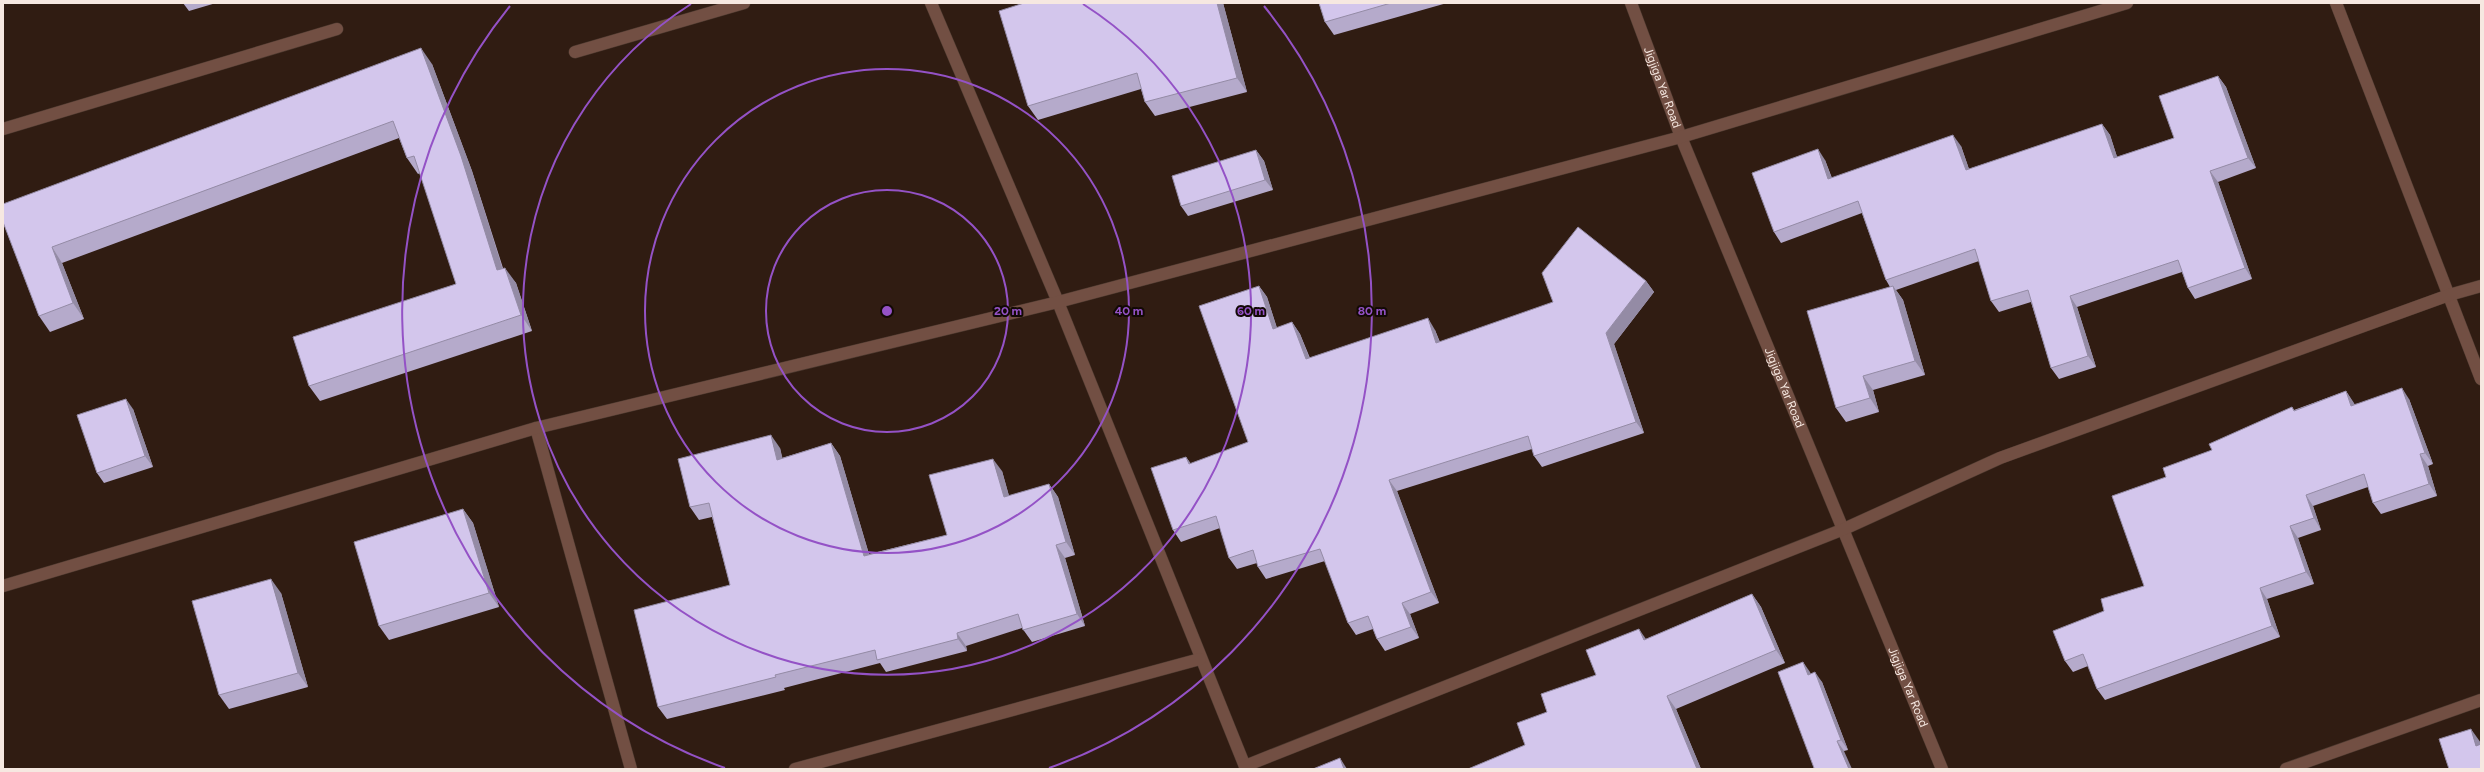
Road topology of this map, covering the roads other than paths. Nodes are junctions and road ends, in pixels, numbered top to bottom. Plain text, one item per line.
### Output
1 (744, 3) edge
2 (930, 3) edge
3 (1631, 3) edge
4 (2127, 3) edge
5 (2336, 3) edge
6 (337, 29) dead end
7 (575, 52) dead end
8 (3, 129) edge
9 (1681, 137) junction
10 (2481, 286) edge
11 (2449, 295) junction
12 (1058, 302) junction
13 (2481, 379) edge
14 (536, 428) junction
15 (1844, 529) junction
16 (3, 586) edge
17 (1200, 659) junction
18 (2481, 700) edge
19 (1246, 768) edge
20 (631, 769) edge
21 (795, 769) edge
22 (1942, 769) edge
23 (2286, 769) edge

1 - 7 street
2 - 12 street
3 - 9 street, Jigjiga Yar Road
4 - 9 street
5 - 11 street
6 - 8 street
9 - 12 street
9 - 15 street, Jigjiga Yar Road
10 - 11 street
11 - 13 street
11 - 15 street
12 - 14 street
12 - 17 street
14 - 16 street
14 - 20 street
15 - 19 street
15 - 22 street, Jigjiga Yar Road
17 - 19 street
17 - 21 street
18 - 23 street

